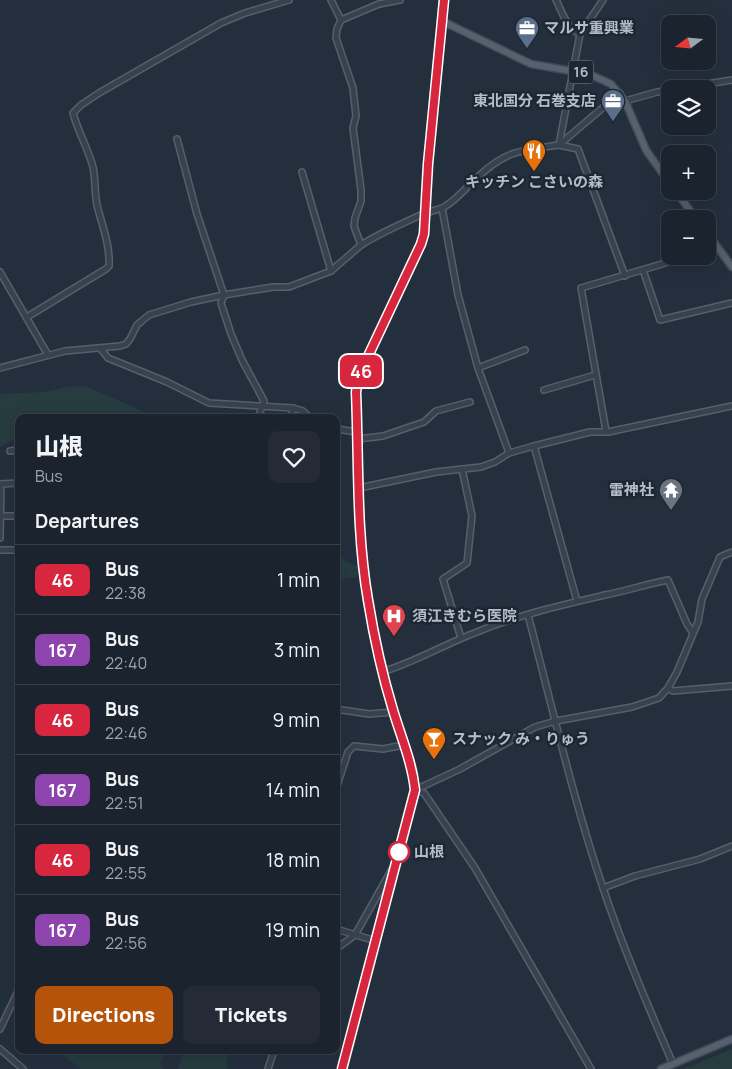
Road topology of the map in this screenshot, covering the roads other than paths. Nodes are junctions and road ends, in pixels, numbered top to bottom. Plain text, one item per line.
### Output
1 (289, 0) edge
2 (331, 0) edge
3 (400, 0) edge
4 (444, 0) edge
5 (556, 0) edge
6 (603, 0) edge
7 (278, 2) edge
8 (341, 20) junction
9 (442, 21) junction
10 (580, 34) junction
11 (574, 71) junction
12 (732, 80) edge
13 (716, 83) edge
14 (661, 91) edge
15 (620, 94) junction
16 (625, 101) junction
17 (177, 139) dead end
18 (559, 145) junction
19 (661, 171) edge
20 (302, 172) dead end
21 (442, 208) junction
22 (425, 213) junction
23 (361, 246) junction
24 (717, 248) edge
25 (661, 265) edge
26 (732, 267) edge
27 (643, 270) junction
28 (331, 271) junction
29 (0, 272) edge
30 (625, 276) junction
31 (224, 295) junction
32 (732, 303) edge
33 (27, 317) junction
34 (100, 348) junction
35 (524, 350) dead end
36 (48, 355) junction
37 (0, 368) edge
38 (478, 368) junction
39 (595, 375) junction
40 (544, 390) dead end
41 (470, 402) dead end
42 (263, 405) junction
43 (732, 406) edge
44 (293, 408) junction
45 (260, 414) edge
46 (292, 414) edge
47 (306, 414) edge
48 (340, 430) edge
49 (606, 431) junction
50 (358, 436) junction
51 (534, 446) junction
52 (15, 450) edge
53 (10, 451) dead end
54 (509, 454) junction
55 (462, 469) junction
56 (15, 483) edge
57 (1, 484) edge
58 (359, 488) junction
59 (1, 516) edge
60 (15, 516) edge
61 (0, 538) edge
62 (0, 550) edge
63 (15, 550) edge
64 (732, 552) edge
65 (577, 601) junction
66 (528, 615) junction
67 (693, 633) junction
68 (461, 638) junction
69 (382, 672) junction
70 (732, 686) edge
71 (668, 688) junction
72 (340, 710) edge
73 (393, 712) junction
74 (556, 721) junction
75 (404, 745) junction
76 (340, 776) edge
77 (415, 790) junction
78 (732, 846) edge
79 (397, 859) junction
80 (603, 888) junction
81 (340, 930) edge
82 (355, 935) junction
83 (376, 941) junction
84 (340, 946) edge
85 (15, 997) edge
86 (0, 1029) edge
87 (732, 1039) edge
88 (0, 1049) edge
89 (273, 1054) edge
90 (673, 1064) junction
91 (23, 1069) edge
92 (268, 1069) edge
93 (342, 1069) edge
94 (591, 1069) edge
95 (661, 1069) edge

1 - 7 street
2 - 8 street
3 - 8 street
4 - 9 highway
5 - 10 street
6 - 10 street
7 - 33 street
8 - 23 street
9 - 11 main road, 16
9 - 22 highway
10 - 11 street
11 - 15 main road, 16
11 - 18 street
12 - 13 street
14 - 16 street
15 - 16 main road, 16
15 - 18 street
16 - 19 main road, 16
17 - 31 street
18 - 21 street
18 - 30 street
20 - 28 street
21 - 22 street
21 - 38 street
22 - 23 street
22 - 50 highway
23 - 28 street
24 - 26 main road
25 - 27 street
27 - 30 street
27 - 32 street
28 - 31 street
29 - 33 street
30 - 39 street
31 - 34 street
31 - 42 street
33 - 36 street
34 - 36 street
34 - 42 street
35 - 38 street
36 - 37 street
38 - 54 street
39 - 40 street
39 - 49 street
41 - 50 street
42 - 44 street
42 - 45 street
43 - 49 street
44 - 46 street
44 - 47 street
48 - 50 street
49 - 51 street
50 - 58 highway
51 - 54 street
51 - 65 street
52 - 53 street
54 - 55 street
55 - 58 street
55 - 68 street
56 - 57 street
57 - 59 street
58 - 69 highway
59 - 60 street
59 - 61 street
62 - 63 street
64 - 67 street
65 - 66 street
65 - 67 street
66 - 68 street
66 - 74 street
67 - 71 street
68 - 69 street
69 - 73 highway
70 - 71 street
71 - 74 street
72 - 73 street
73 - 75 highway
74 - 77 street
74 - 80 street
75 - 76 street
75 - 77 highway
77 - 79 highway
77 - 94 street
78 - 80 street
79 - 82 street
79 - 83 highway
80 - 90 street
81 - 82 street
82 - 83 street
82 - 84 street
83 - 93 highway
85 - 86 street
87 - 90 main road
88 - 91 street
89 - 92 street
90 - 95 main road

